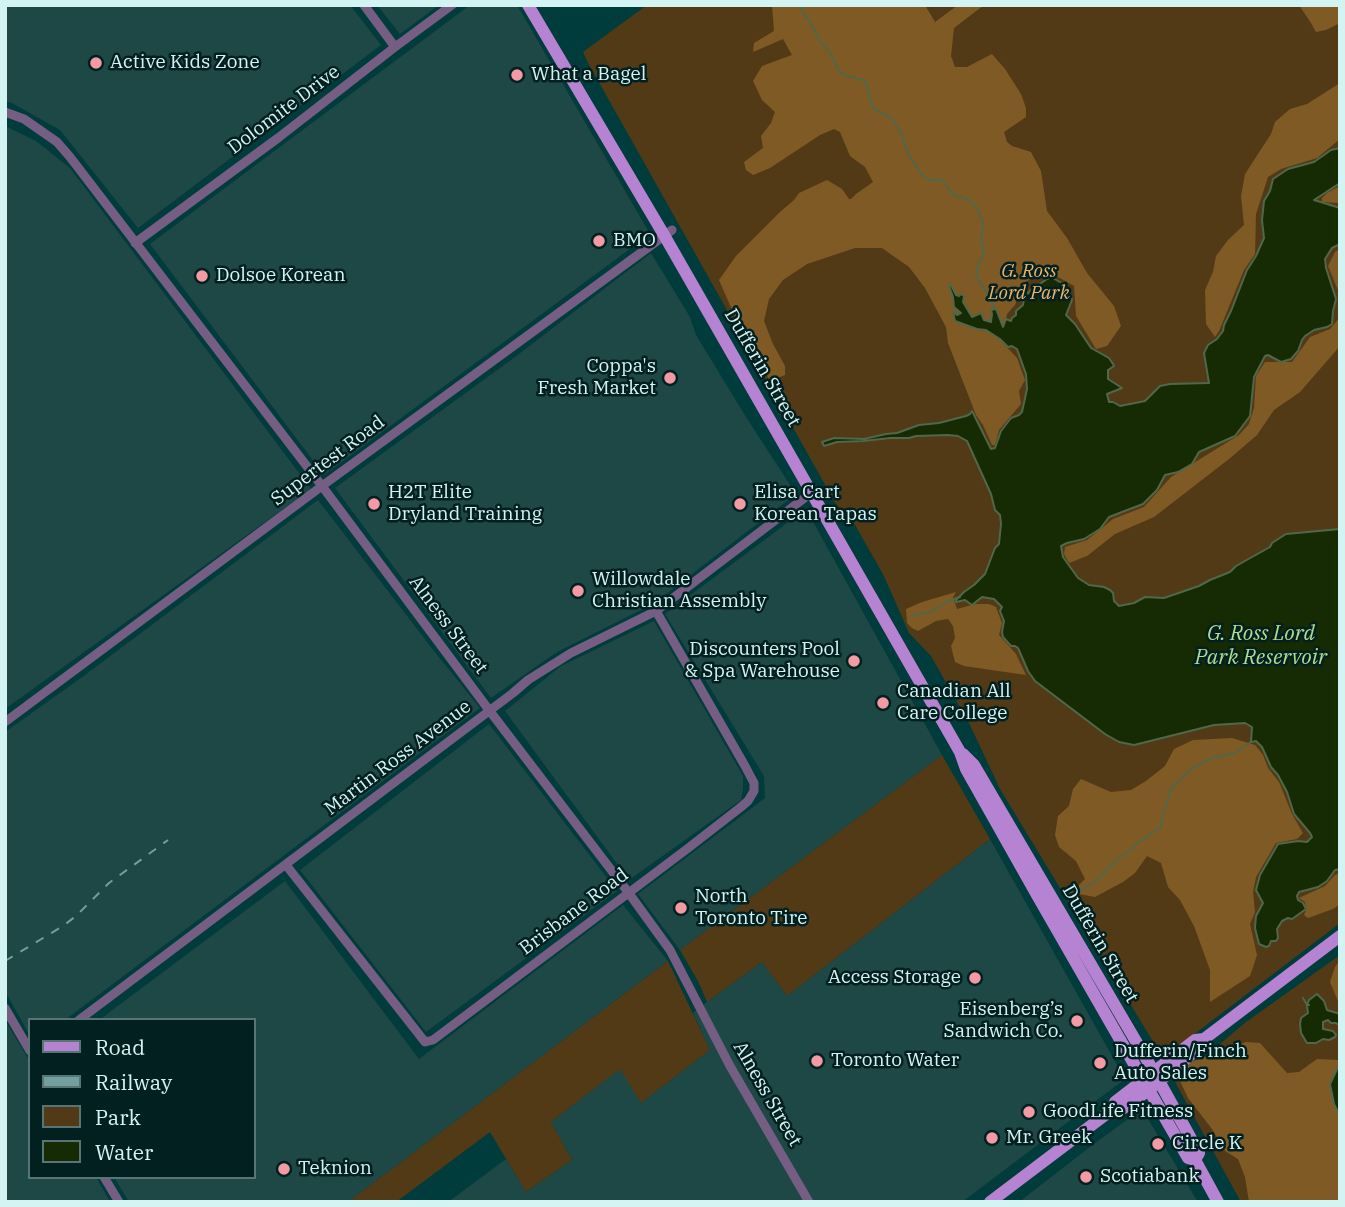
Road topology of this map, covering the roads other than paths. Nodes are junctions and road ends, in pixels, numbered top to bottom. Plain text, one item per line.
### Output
1 (364, 5) edge
2 (452, 5) edge
3 (528, 5) edge
4 (395, 47) junction
5 (5, 112) edge
6 (668, 233) junction
7 (135, 243) junction
8 (322, 486) junction
9 (813, 492) junction
10 (656, 611) junction
11 (489, 710) junction
12 (5, 722) edge
13 (286, 865) junction
14 (628, 892) junction
15 (1340, 936) edge
16 (5, 1008) edge
17 (82, 1018) edge
18 (28, 1048) edge
19 (1152, 1081) junction
20 (105, 1179) edge
21 (119, 1202) edge
22 (809, 1202) edge
23 (990, 1202) edge
24 (1218, 1202) edge

1 - 4 street
2 - 4 street, Dolomite Drive
3 - 6 main road, Dufferin Street
4 - 7 street, Dolomite Drive
5 - 7 street, Alness Street
6 - 8 street, Supertest Road
6 - 9 main road, Dufferin Street
7 - 8 street, Alness Street
8 - 11 street, Alness Street
8 - 12 street, Supertest Road
9 - 10 street, Martin Ross Avenue
9 - 19 main road, Dufferin Street
10 - 11 street, Martin Ross Avenue
10 - 14 street, Brisbane Road
11 - 13 street, Martin Ross Avenue
11 - 14 street, Alness Street
13 - 14 street, Brisbane Road
13 - 17 street, Martin Ross Avenue
14 - 22 street, Alness Street
15 - 19 main road
16 - 18 street
19 - 23 main road
19 - 24 main road, Dufferin Street
20 - 21 street

